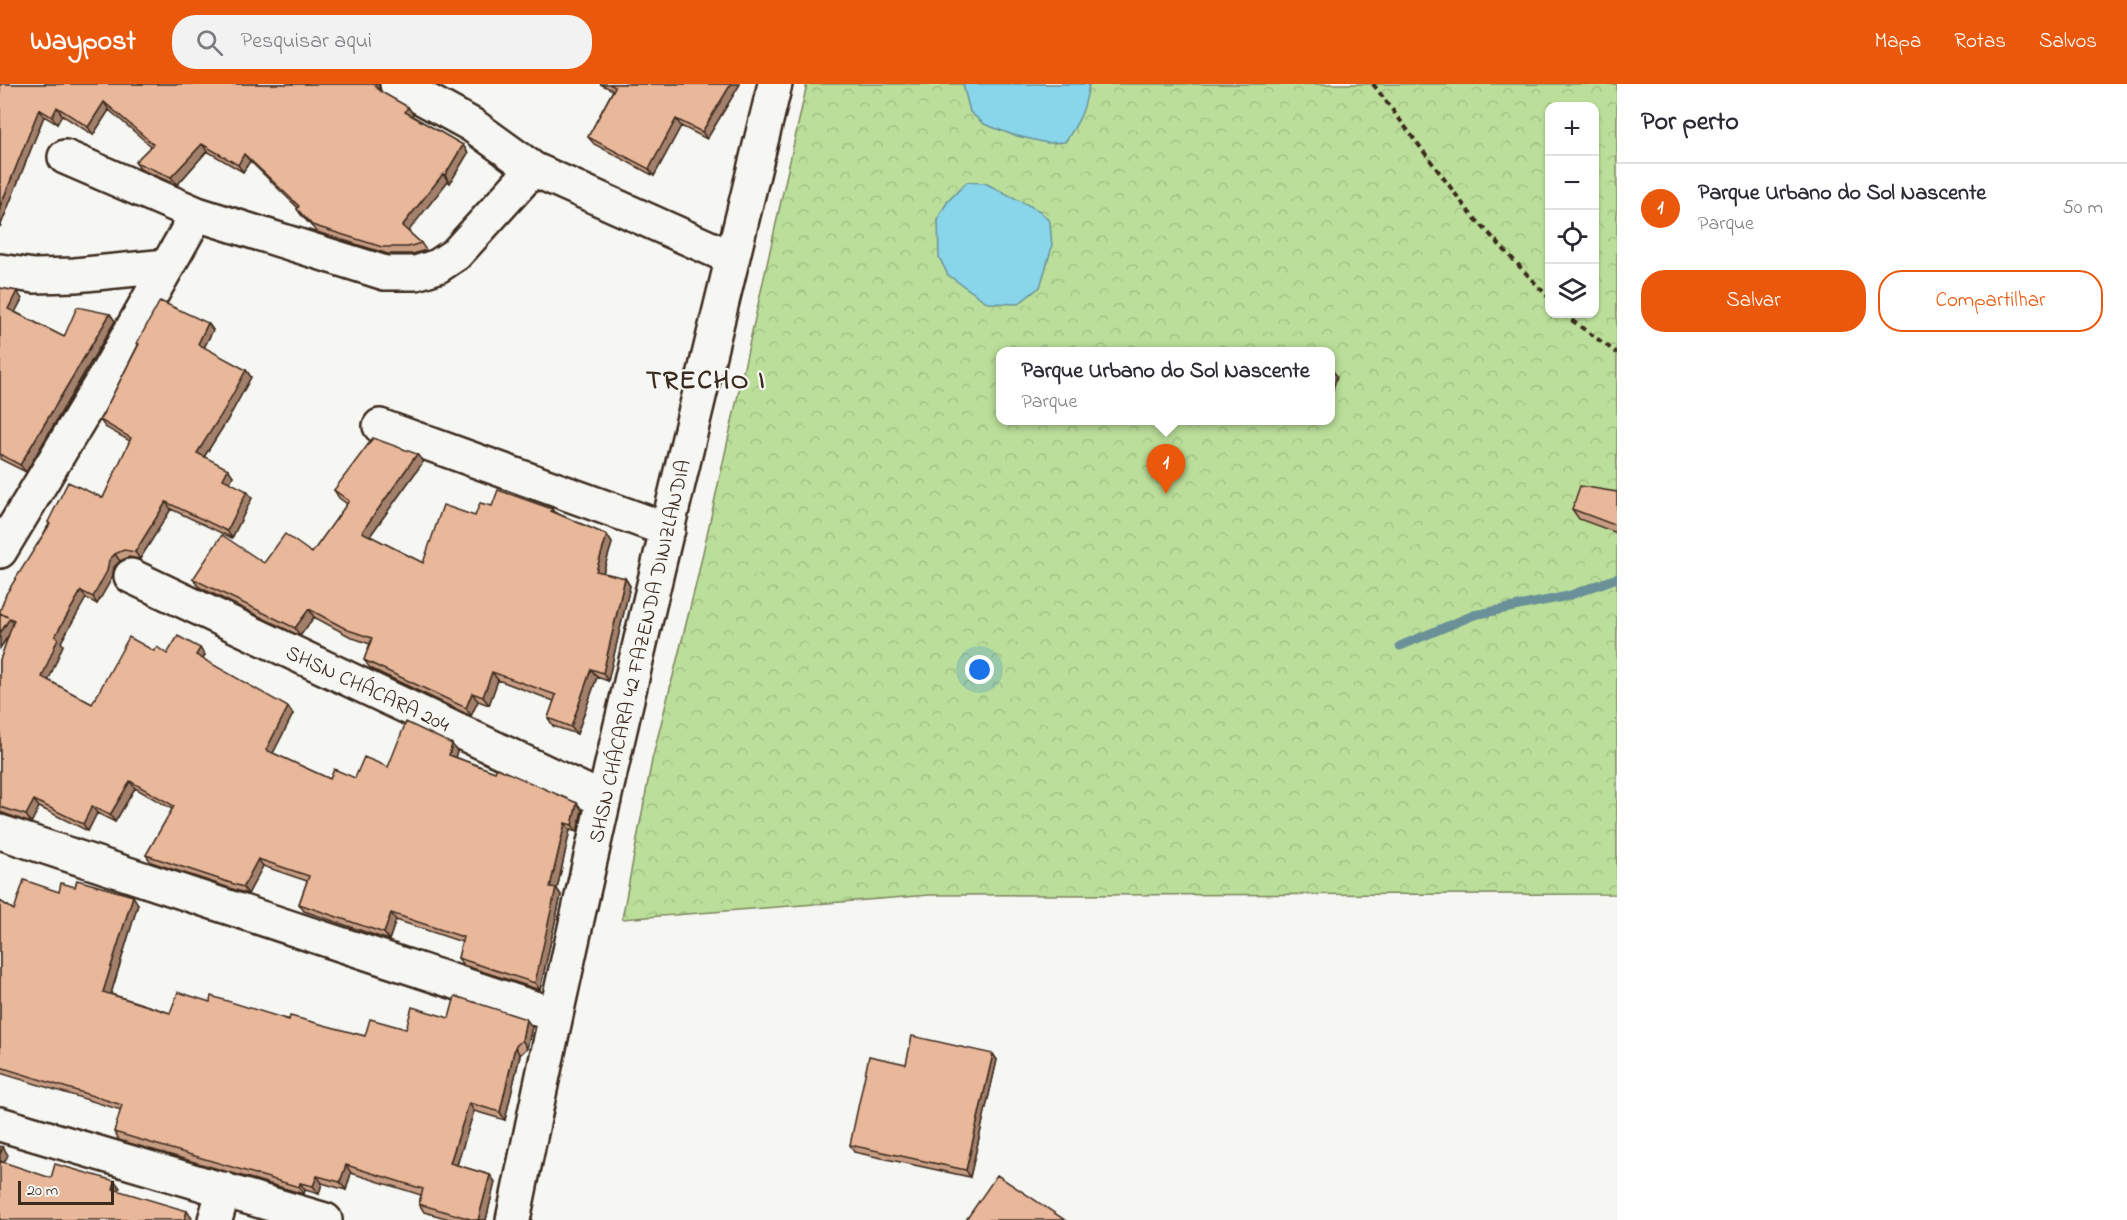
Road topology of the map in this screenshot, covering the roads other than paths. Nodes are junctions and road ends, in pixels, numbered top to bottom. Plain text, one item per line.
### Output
1 (397, 84) edge
2 (775, 84) edge
3 (65, 157) dead end
4 (533, 169) junction
5 (197, 214) junction
6 (732, 258) junction
7 (167, 266) junction
8 (0, 271) edge
9 (380, 426) dead end
10 (668, 530) junction
11 (0, 551) edge
12 (131, 576) dead end
13 (604, 800) junction
14 (0, 832) edge
15 (555, 1015) junction
16 (0, 1124) edge
17 (224, 1189) junction
18 (215, 1220) edge
19 (325, 1220) edge
20 (513, 1220) edge

1 - 4 street
2 - 6 street, SHSN CHÁCARA 42 FAZENDA DINIZLANDIA
3 - 5 street
4 - 5 street
4 - 6 street
5 - 7 street
6 - 10 street, SHSN CHÁCARA 42 FAZENDA DINIZLANDIA
7 - 8 street
7 - 11 street
9 - 10 street
10 - 13 street, SHSN CHÁCARA 42 FAZENDA DINIZLANDIA
12 - 13 street, SHSN CHÁCARA 204
13 - 15 street, SHSN CHÁCARA 42 FAZENDA DINIZLANDIA
14 - 15 street
15 - 20 street, SHSN CHÁCARA 42 FAZENDA DINIZLANDIA
16 - 17 street
17 - 18 street
17 - 19 street

